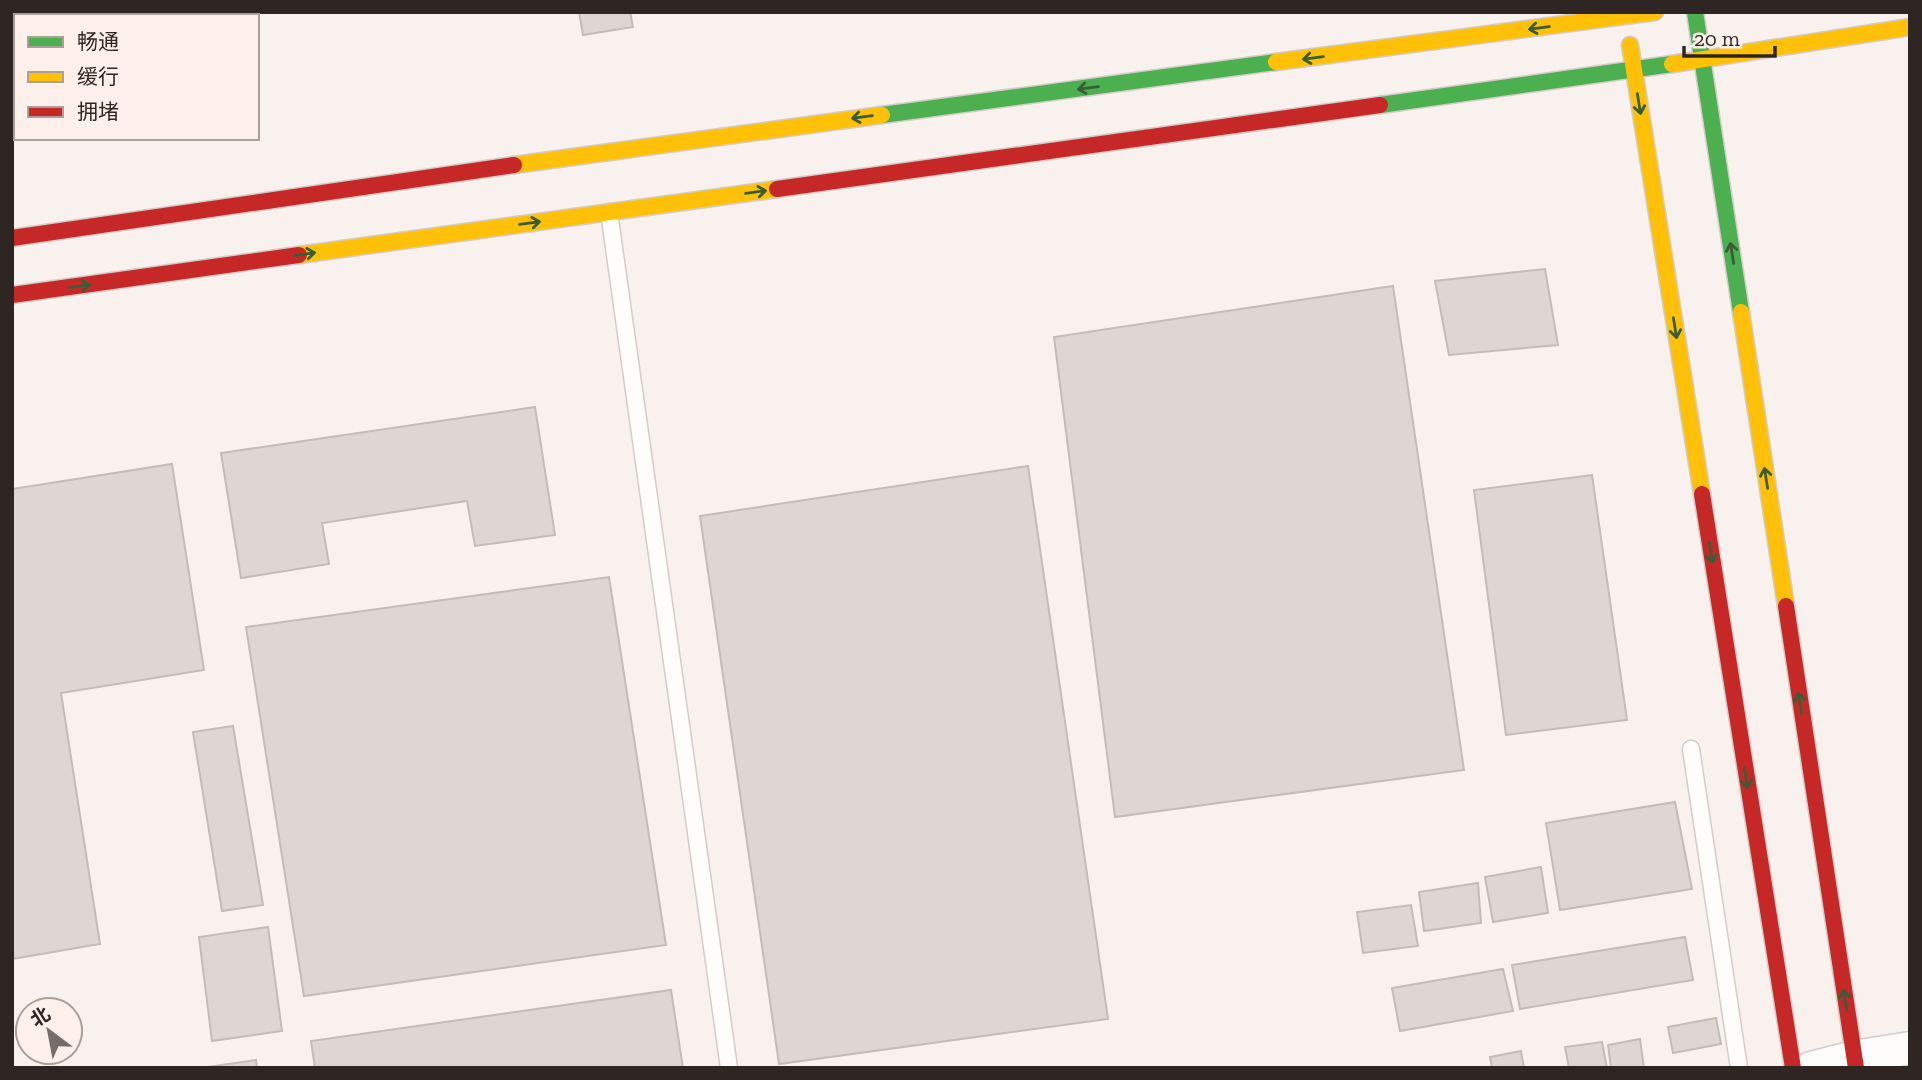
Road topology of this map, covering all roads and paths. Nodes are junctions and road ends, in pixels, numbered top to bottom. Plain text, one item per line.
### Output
1 (1655, 12) edge
2 (1695, 12) edge
3 (1624, 15) edge
4 (1910, 27) edge
5 (1702, 57) junction
6 (1633, 70) junction
7 (609, 212) junction
8 (12, 238) edge
9 (12, 295) edge
10 (1691, 749) dead end
11 (1910, 1048) edge
12 (1855, 1062) edge
13 (729, 1068) edge
14 (1739, 1068) edge
15 (1793, 1068) edge
16 (1811, 1068) edge

1 - 3 street
2 - 5 street
3 - 6 street
3 -> 8 street
4 - 5 street
5 - 6 street
12 -> 5 street
7 -> 6 street
6 -> 15 street
9 -> 7 street
7 - 13 lane
10 - 14 lane
11 - 12 street
12 - 16 street

